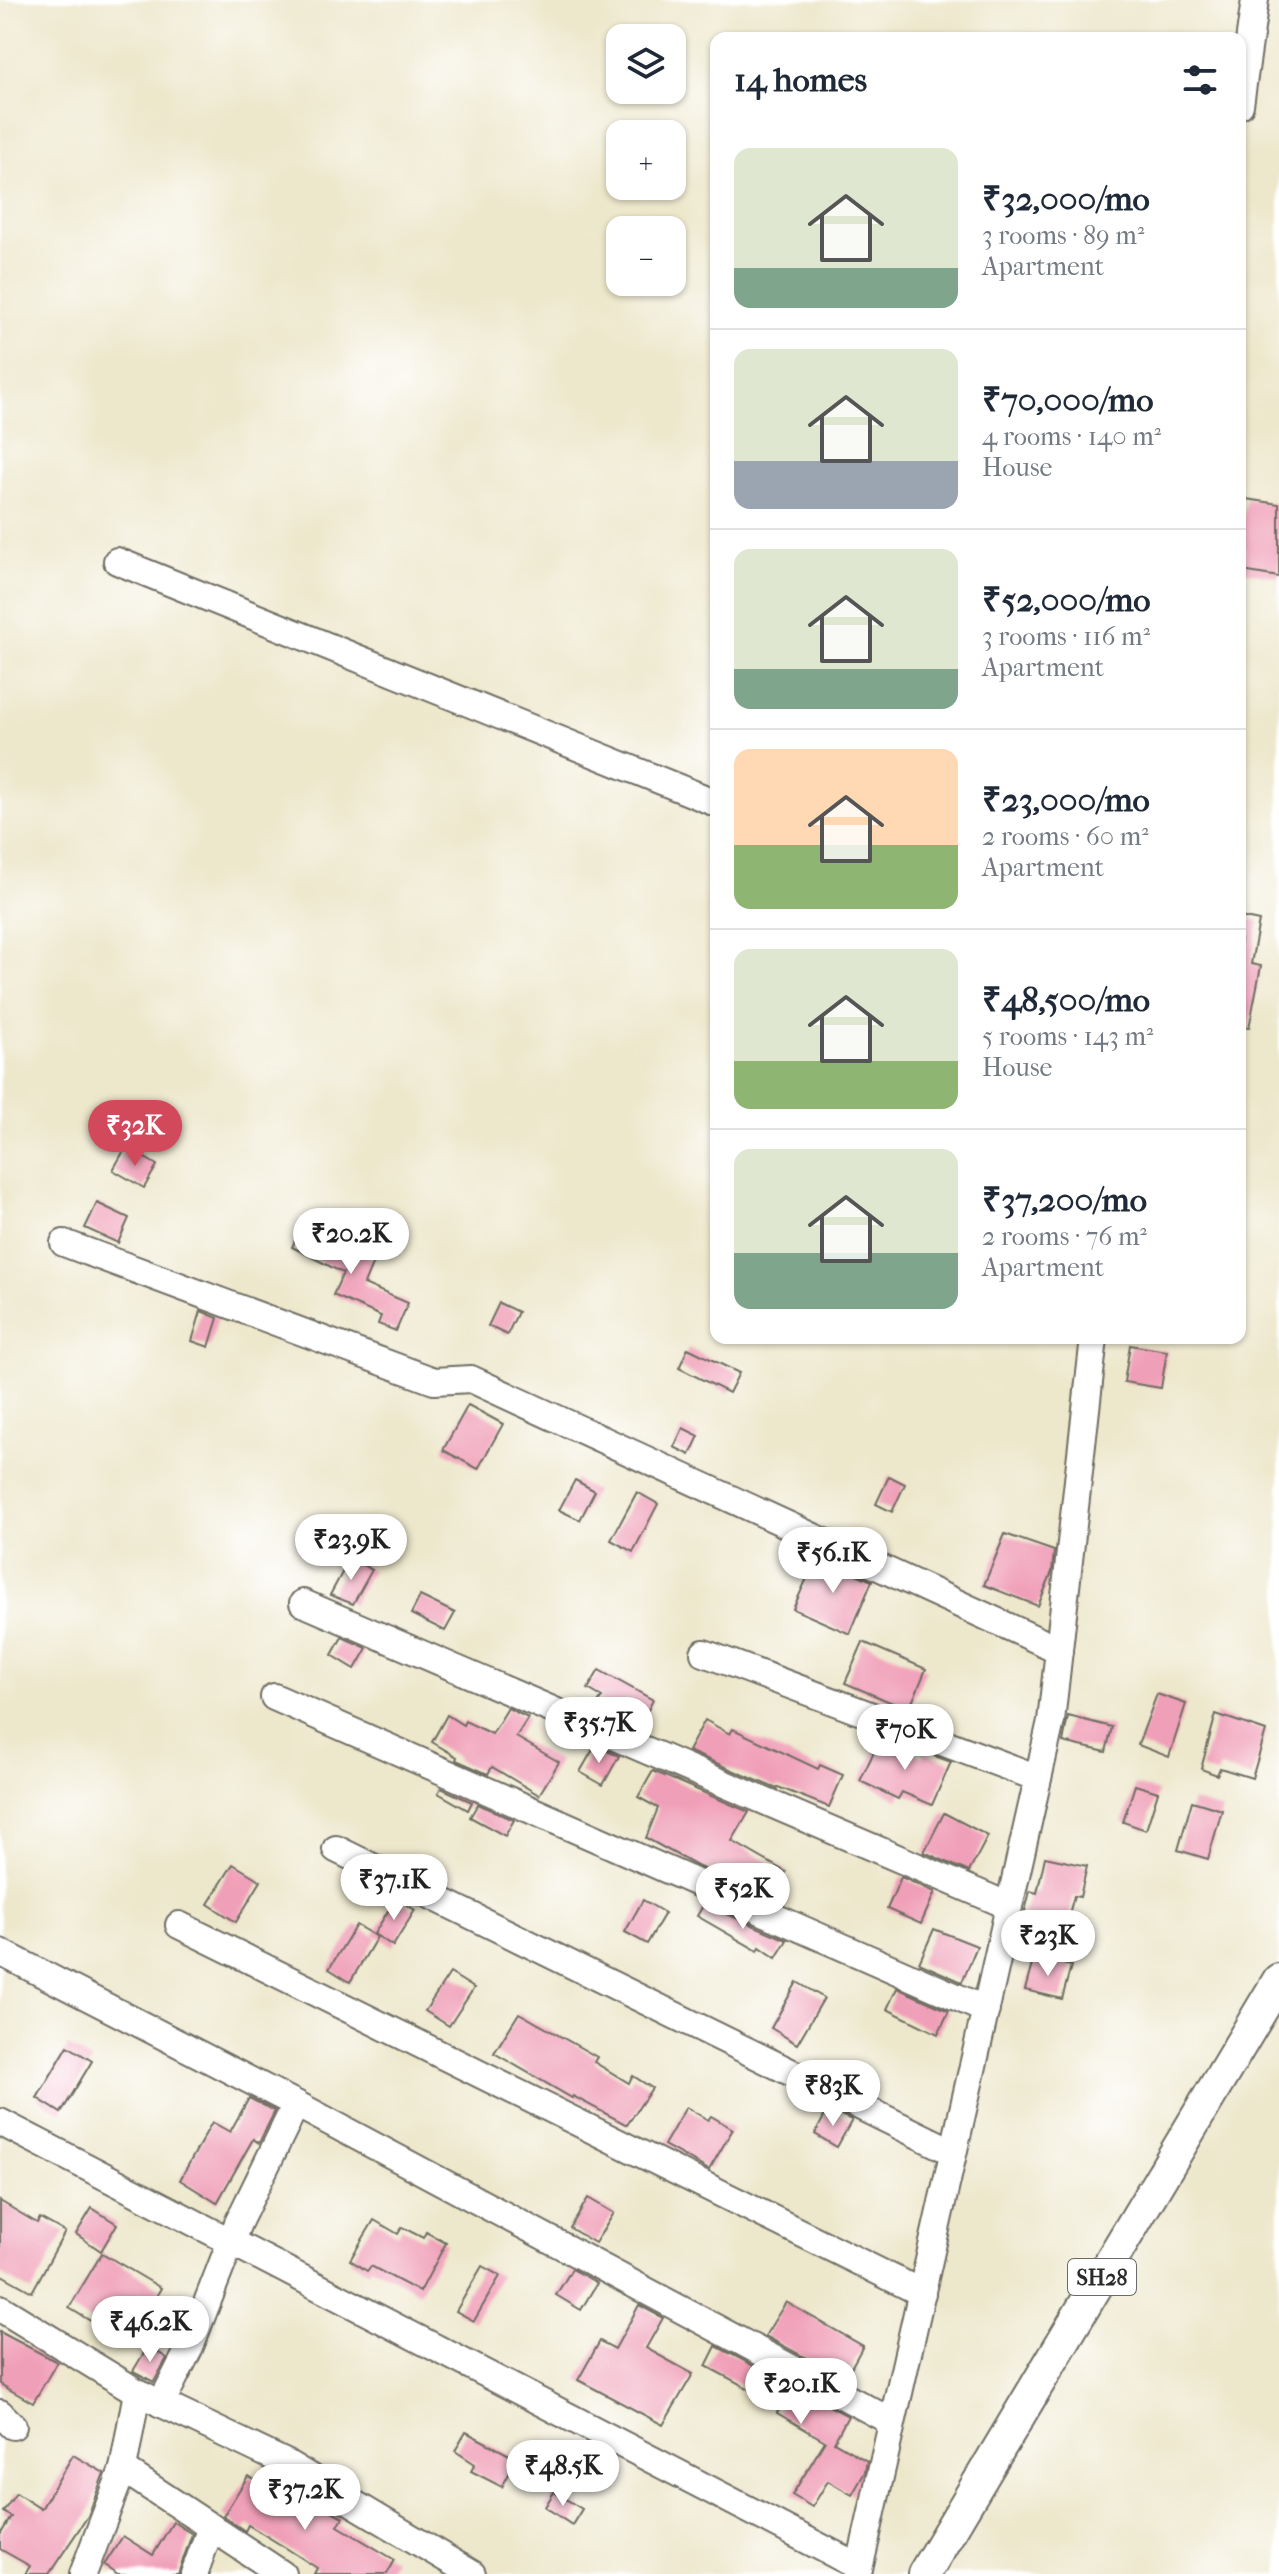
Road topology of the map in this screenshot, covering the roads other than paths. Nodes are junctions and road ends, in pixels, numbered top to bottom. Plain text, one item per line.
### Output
1 (1255, 0) edge
2 (1246, 63) edge
3 (117, 561) dead end
4 (710, 801) edge
5 (64, 1243) dead end
6 (1093, 1344) edge
7 (303, 1603) dead end
8 (1059, 1650) junction
9 (704, 1653) dead end
10 (274, 1697) dead end
11 (1038, 1778) junction
12 (336, 1849) dead end
13 (1009, 1906) junction
14 (179, 1925) dead end
15 (0, 1952) edge
16 (1279, 1980) edge
17 (986, 2010) junction
18 (296, 2104) junction
19 (0, 2122) edge
20 (953, 2152) junction
21 (231, 2241) junction
22 (922, 2293) junction
23 (0, 2308) edge
24 (137, 2392) junction
25 (161, 2404) junction
26 (892, 2422) junction
27 (123, 2469) junction
28 (211, 2527) junction
29 (858, 2570) edge
30 (83, 2574) edge
31 (194, 2574) edge
32 (282, 2574) edge
33 (472, 2574) edge
34 (924, 2574) edge

1 - 2 street
3 - 4 street
5 - 8 street
6 - 8 street
7 - 13 street
8 - 11 street
9 - 11 street
10 - 17 street
11 - 13 street
12 - 20 street
13 - 17 street
14 - 22 street
15 - 18 street
16 - 34 main road, SH28
17 - 20 street
18 - 21 street
18 - 26 street
19 - 21 street
20 - 22 street
21 - 25 street
21 - 29 street
22 - 26 street
23 - 24 street
24 - 25 street
24 - 27 street
25 - 33 street
26 - 29 street
27 - 28 street
27 - 30 street
28 - 31 street
28 - 32 street

